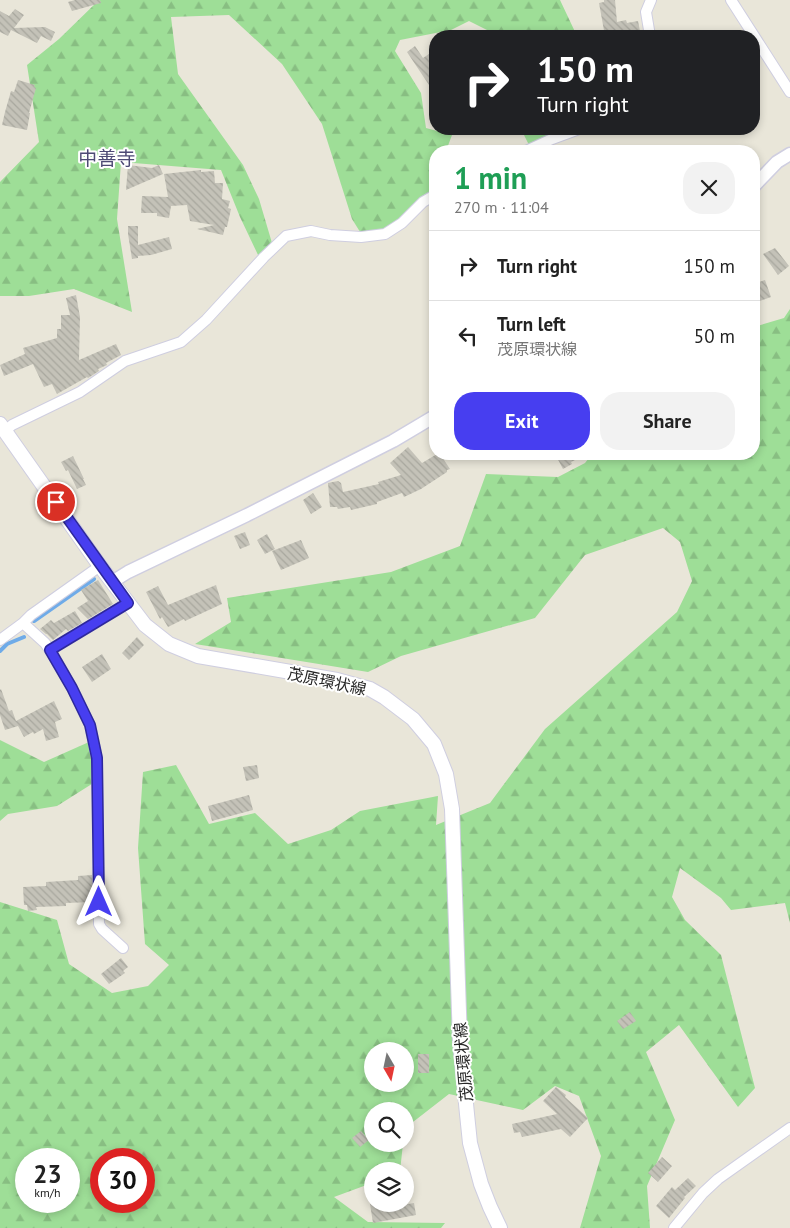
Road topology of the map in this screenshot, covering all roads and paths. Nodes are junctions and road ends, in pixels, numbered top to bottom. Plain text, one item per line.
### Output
1 (652, 0) edge
2 (731, 0) edge
3 (649, 30) edge
4 (750, 30) edge
5 (760, 45) edge
6 (790, 92) edge
7 (563, 135) edge
8 (539, 145) edge
9 (790, 154) edge
10 (760, 180) edge
11 (429, 198) edge
12 (429, 420) edge
13 (2, 429) edge
14 (100, 566) junction
15 (112, 582) junction
16 (128, 603) junction
17 (22, 623) junction
18 (0, 640) edge
19 (50, 650) junction
20 (123, 948) dead end
21 (790, 1128) edge
22 (500, 1228) edge
23 (674, 1228) edge

1 - 3 street
2 - 4 street
5 - 6 street
7 - 8 street
9 - 10 street
11 - 13 street
12 - 15 street
13 - 14 main road, 茂原環状線
14 - 15 main road, 茂原環状線
14 - 17 street
15 - 16 main road, 茂原環状線
16 - 19 street
16 - 22 main road, 茂原環状線
17 - 18 street
17 - 19 street
19 - 20 street
21 - 23 street

